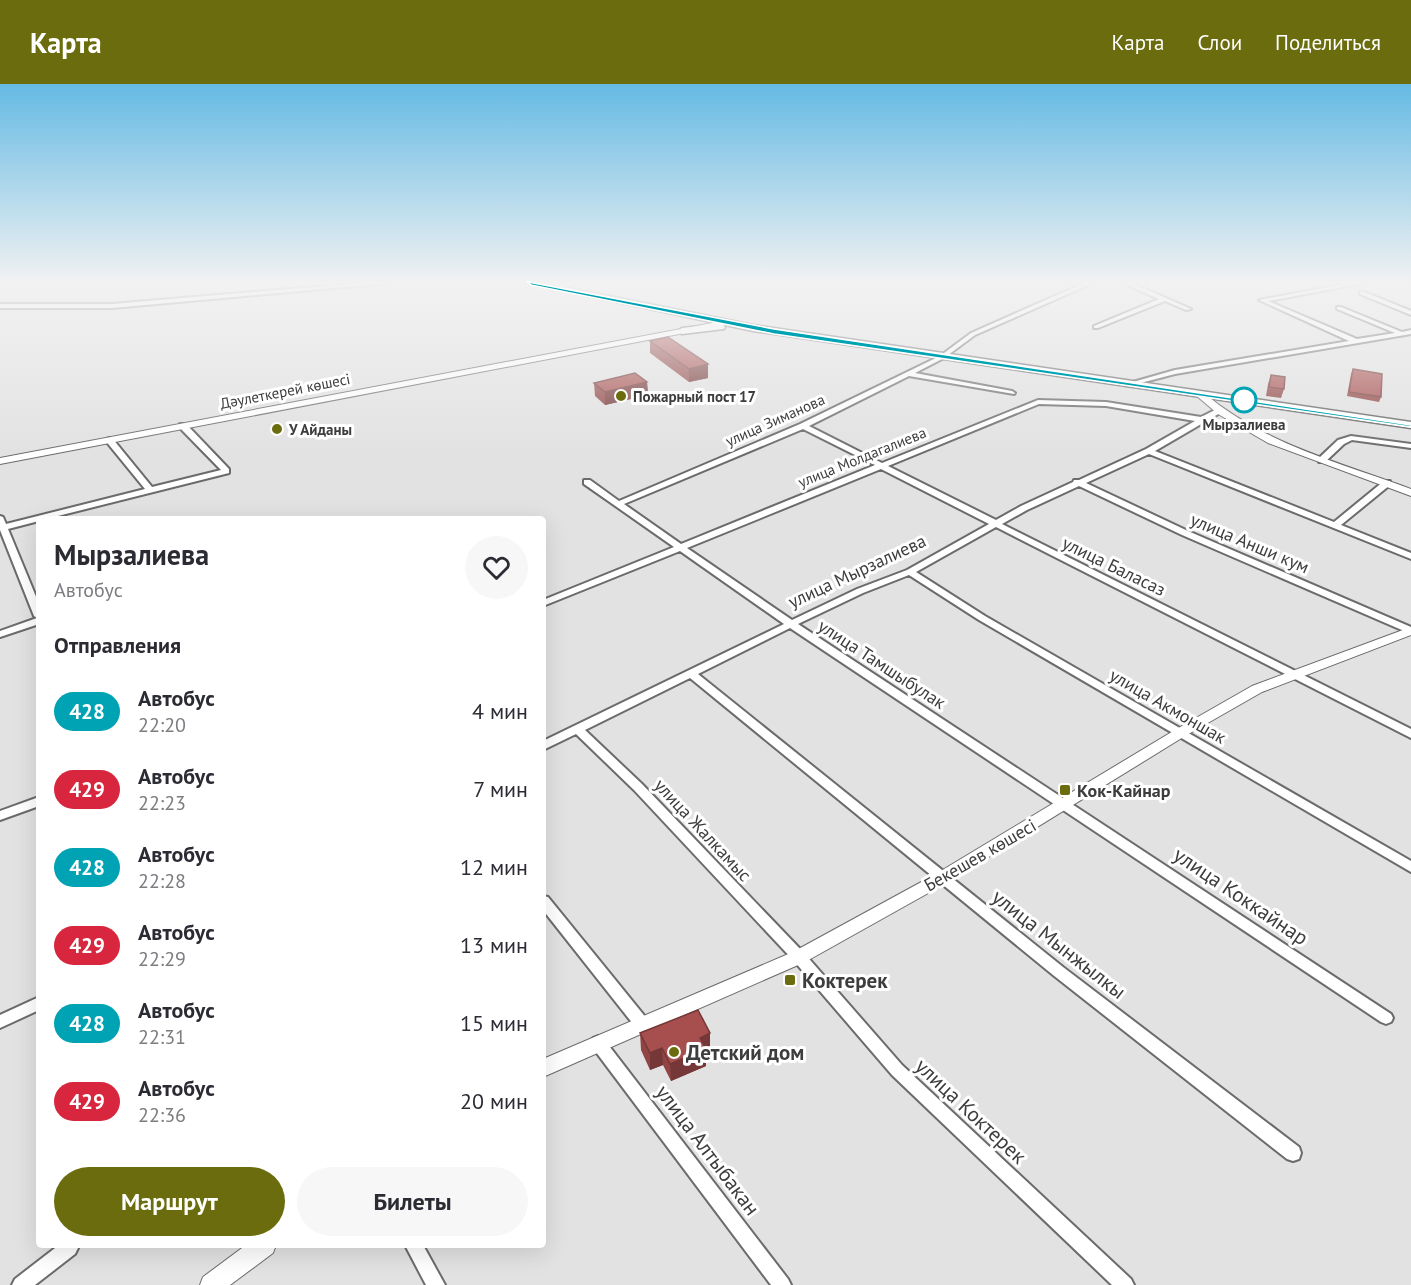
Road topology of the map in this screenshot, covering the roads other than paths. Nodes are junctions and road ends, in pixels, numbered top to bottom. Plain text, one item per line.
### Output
1 (640, 339) edge
2 (825, 339) edge
3 (966, 339) edge
4 (1351, 339) edge
5 (1374, 339) edge
6 (1358, 342) junction
7 (942, 357) junction
8 (909, 374) junction
9 (1129, 384) junction
10 (1012, 393) dead end
11 (1201, 395) junction
12 (1217, 411) junction
13 (1203, 420) junction
14 (1411, 425) edge
15 (183, 426) junction
16 (803, 426) junction
17 (109, 440) junction
18 (1411, 446) edge
19 (1149, 451) junction
20 (1322, 459) junction
21 (0, 461) edge
22 (882, 465) junction
23 (587, 482) dead end
24 (1077, 482) junction
25 (1387, 483) junction
26 (148, 488) junction
27 (1411, 493) edge
28 (618, 504) junction
29 (1, 522) edge
30 (994, 524) junction
31 (1334, 526) junction
32 (680, 548) junction
33 (1411, 556) edge
34 (910, 572) junction
35 (546, 602) edge
36 (36, 609) edge
37 (36, 622) edge
38 (791, 624) junction
39 (1411, 631) edge
40 (0, 634) edge
41 (690, 673) junction
42 (1294, 674) junction
43 (578, 730) junction
44 (1180, 733) junction
45 (1411, 734) edge
46 (546, 745) edge
47 (36, 802) edge
48 (1069, 807) junction
49 (0, 816) edge
50 (1411, 867) edge
51 (942, 878) junction
52 (546, 906) edge
53 (799, 957) junction
54 (36, 1004) edge
55 (1386, 1018) dead end
56 (0, 1022) edge
57 (642, 1024) junction
58 (598, 1043) junction
59 (546, 1067) edge
60 (1293, 1153) dead end
61 (69, 1248) dead end
62 (416, 1248) edge
63 (251, 1249) edge
64 (21, 1285) edge
65 (211, 1285) edge
66 (436, 1285) edge
67 (782, 1285) edge
68 (1125, 1285) edge

1 - 15 main road, Дәулеткерей көшесі
2 - 7 main road
3 - 7 street, улица Зиманова
4 - 6 street
5 - 6 street
6 - 9 street
7 - 8 street, улица Зиманова
7 - 9 main road
8 - 10 street
8 - 16 street, улица Зиманова
9 - 11 main road
11 - 12 main road
11 - 14 main road
12 - 13 street, улица Мырзалиева
12 - 20 main road
13 - 19 street, улица Мырзалиева
13 - 22 street, улица Молдагалиева
15 - 17 main road, Дәулеткерей көшесі
15 - 26 street
16 - 22 street, улица Баласаз
16 - 28 street, улица Зиманова
17 - 21 main road, Дәулеткерей көшесі
17 - 26 street
18 - 20 street
19 - 24 street, улица Мырзалиева
19 - 31 street
20 - 25 main road
22 - 30 street, улица Баласаз
22 - 32 street, улица Молдагалиева
23 - 28 street, улица Тамшыбулак
24 - 30 street, улица Мырзалиева
24 - 39 street, улица Анши кум
25 - 27 main road
25 - 31 street
26 - 29 street
28 - 32 street, улица Тамшыбулак
29 - 36 street
30 - 34 street, улица Мырзалиева
30 - 42 street, улица Баласаз
31 - 33 street
32 - 35 street, улица Молдагалиева
32 - 38 street, улица Тамшыбулак
34 - 38 street, улица Мырзалиева
34 - 44 street, улица Акмоншак
37 - 40 street
38 - 41 street, улица Мырзалиева
38 - 48 street, улица Тамшыбулак
39 - 42 main road, Бекешев көшесі
41 - 43 street, улица Мырзалиева
41 - 51 street, улица Мынжылкы
42 - 44 main road, Бекешев көшесі
42 - 45 street, улица Баласаз
43 - 46 street, улица Мырзалиева
43 - 53 street, улица Жалкамыс
44 - 48 main road, Бекешев көшесі
44 - 50 street, улица Акмоншак
47 - 49 street
48 - 51 main road, Бекешев көшесі
48 - 55 street, улица Коккайнар
51 - 53 main road, Бекешев көшесі
51 - 60 street, улица Мынжылкы
52 - 57 street
53 - 57 main road, Бекешев көшесі
53 - 68 street, улица Коктерек
54 - 56 street
57 - 58 main road, Бекешев көшесі
58 - 59 main road, Бекешев көшесі
58 - 67 street, улица Алтыбакан
61 - 64 street
62 - 66 street
63 - 65 main road

